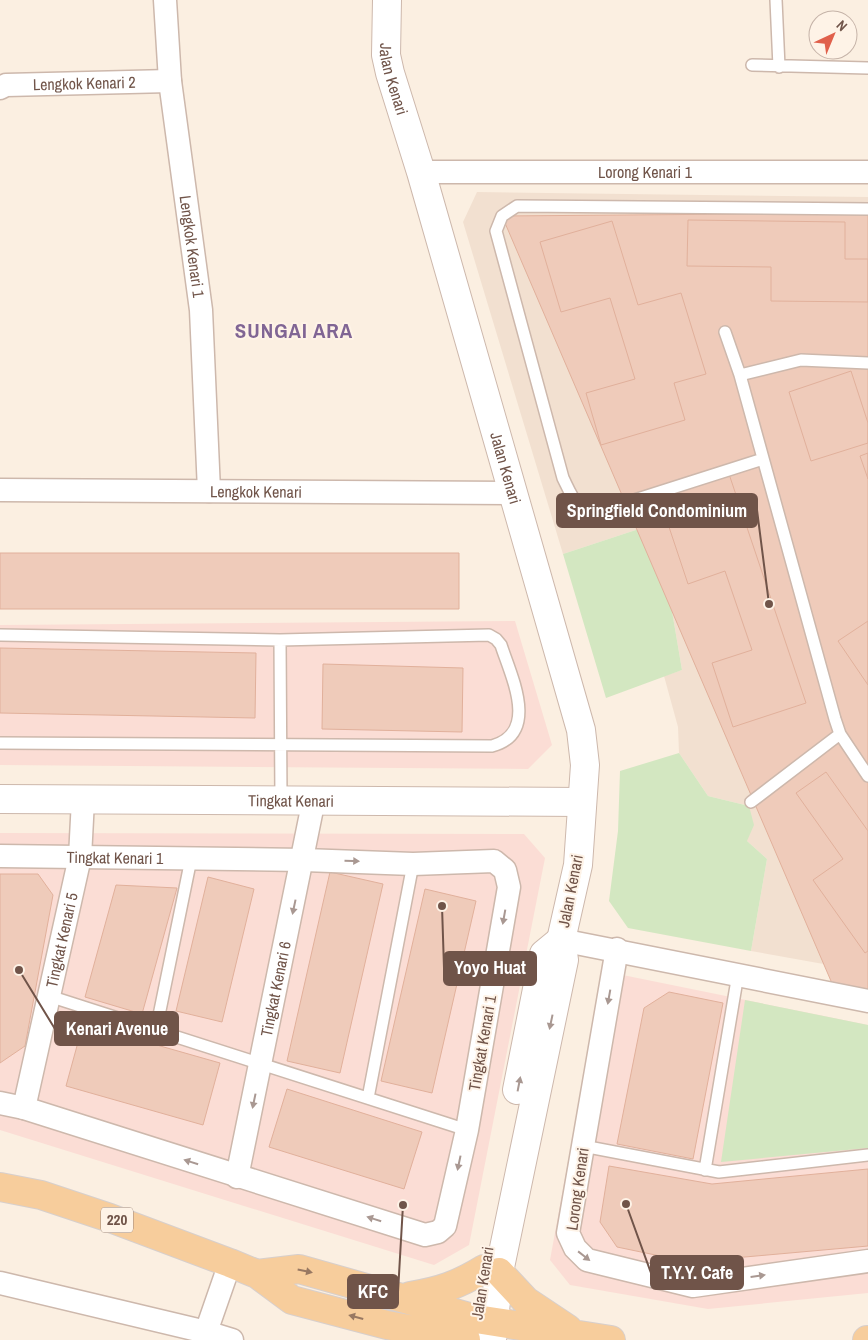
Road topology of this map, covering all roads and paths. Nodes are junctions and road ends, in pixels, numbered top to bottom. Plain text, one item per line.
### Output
1 (165, 0) edge
2 (387, 0) edge
3 (776, 0) edge
4 (752, 65) dead end
5 (779, 67) junction
6 (868, 68) edge
7 (170, 81) junction
8 (0, 88) edge
9 (421, 172) junction
10 (868, 172) edge
11 (868, 209) edge
12 (725, 332) dead end
13 (868, 363) edge
14 (740, 375) junction
15 (763, 459) junction
16 (0, 490) edge
17 (209, 491) junction
18 (513, 493) junction
19 (0, 635) edge
20 (280, 640) junction
21 (840, 734) junction
22 (0, 743) edge
23 (281, 746) junction
24 (868, 776) edge
25 (0, 799) edge
26 (314, 799) junction
27 (83, 800) junction
28 (282, 800) junction
29 (582, 802) junction
30 (751, 802) dead end
31 (0, 856) edge
32 (80, 857) junction
33 (191, 859) junction
34 (304, 860) junction
35 (413, 864) junction
36 (561, 940) junction
37 (617, 949) junction
38 (738, 974) junction
39 (49, 996) junction
40 (868, 1001) edge
41 (156, 1030) junction
42 (261, 1064) junction
43 (368, 1098) junction
44 (0, 1103) edge
45 (24, 1108) junction
46 (466, 1130) junction
47 (583, 1146) junction
48 (868, 1155) edge
49 (705, 1170) junction
50 (238, 1178) junction
51 (0, 1187) edge
52 (868, 1261) edge
53 (230, 1263) junction
54 (491, 1270) junction
55 (257, 1274) junction
56 (0, 1283) edge
57 (403, 1297) junction
58 (206, 1332) junction
59 (480, 1332) edge
60 (385, 1333) edge
61 (580, 1336) junction
62 (232, 1340) edge
63 (611, 1340) edge

1 - 7 street, Lengkok Kenari 1
2 - 9 street, Jalan Kenari
3 - 5 lane
4 - 5 lane
5 - 6 lane
7 - 8 street, Lengkok Kenari 2
7 - 17 street, Lengkok Kenari 1
9 - 10 street, Lorong Kenari 1
9 - 18 street, Jalan Kenari
11 - 15 lane
12 - 14 lane
13 - 14 lane
14 - 15 lane
15 - 21 lane
16 - 17 street, Lengkok Kenari
17 - 18 street, Lengkok Kenari
18 - 29 street, Jalan Kenari
19 - 20 lane
20 - 23 lane
20 - 23 lane
21 - 24 lane
21 - 30 lane
22 - 23 lane
23 - 28 lane
25 - 27 street, Tingkat Kenari
26 - 28 street, Tingkat Kenari
26 - 29 street, Tingkat Kenari
26 - 34 street, Tingkat Kenari 6
27 - 28 street, Tingkat Kenari
27 - 32 street, Tingkat Kenari 5
29 - 36 street, Jalan Kenari
31 - 32 street, Tingkat Kenari 1
32 - 33 street, Tingkat Kenari 1
32 - 39 street, Tingkat Kenari 5
33 - 34 street, Tingkat Kenari 1
33 - 41 lane
34 -> 35 street, Tingkat Kenari 1
34 -> 42 street, Tingkat Kenari 6
35 - 43 lane
35 -> 46 street, Tingkat Kenari 1
36 - 37 street
36 - 54 street, Jalan Kenari
37 - 38 street
37 -> 47 street, Lorong Kenari
38 - 40 street
38 - 49 lane
39 - 41 lane
39 - 45 street, Tingkat Kenari 5
41 - 42 lane
42 - 43 lane
42 -> 50 street, Tingkat Kenari 6
43 - 46 lane
44 - 45 street, Tingkat Kenari 1
50 -> 45 street, Tingkat Kenari 1
46 -> 50 street, Tingkat Kenari 1
47 - 49 lane
47 -> 52 street, Lorong Kenari
48 - 49 lane
51 - 53 main road, 220
53 - 55 main road, 220
53 - 58 street
54 - 57 main road
54 - 59 street, Jalan Kenari
54 - 61 main road
55 -> 57 main road, 220
60 -> 55 main road, 220
56 - 58 street
57 - 59 main road, 220
58 - 62 street
59 - 60 main road, 220
59 - 61 main road, 220
61 - 63 main road, 220

